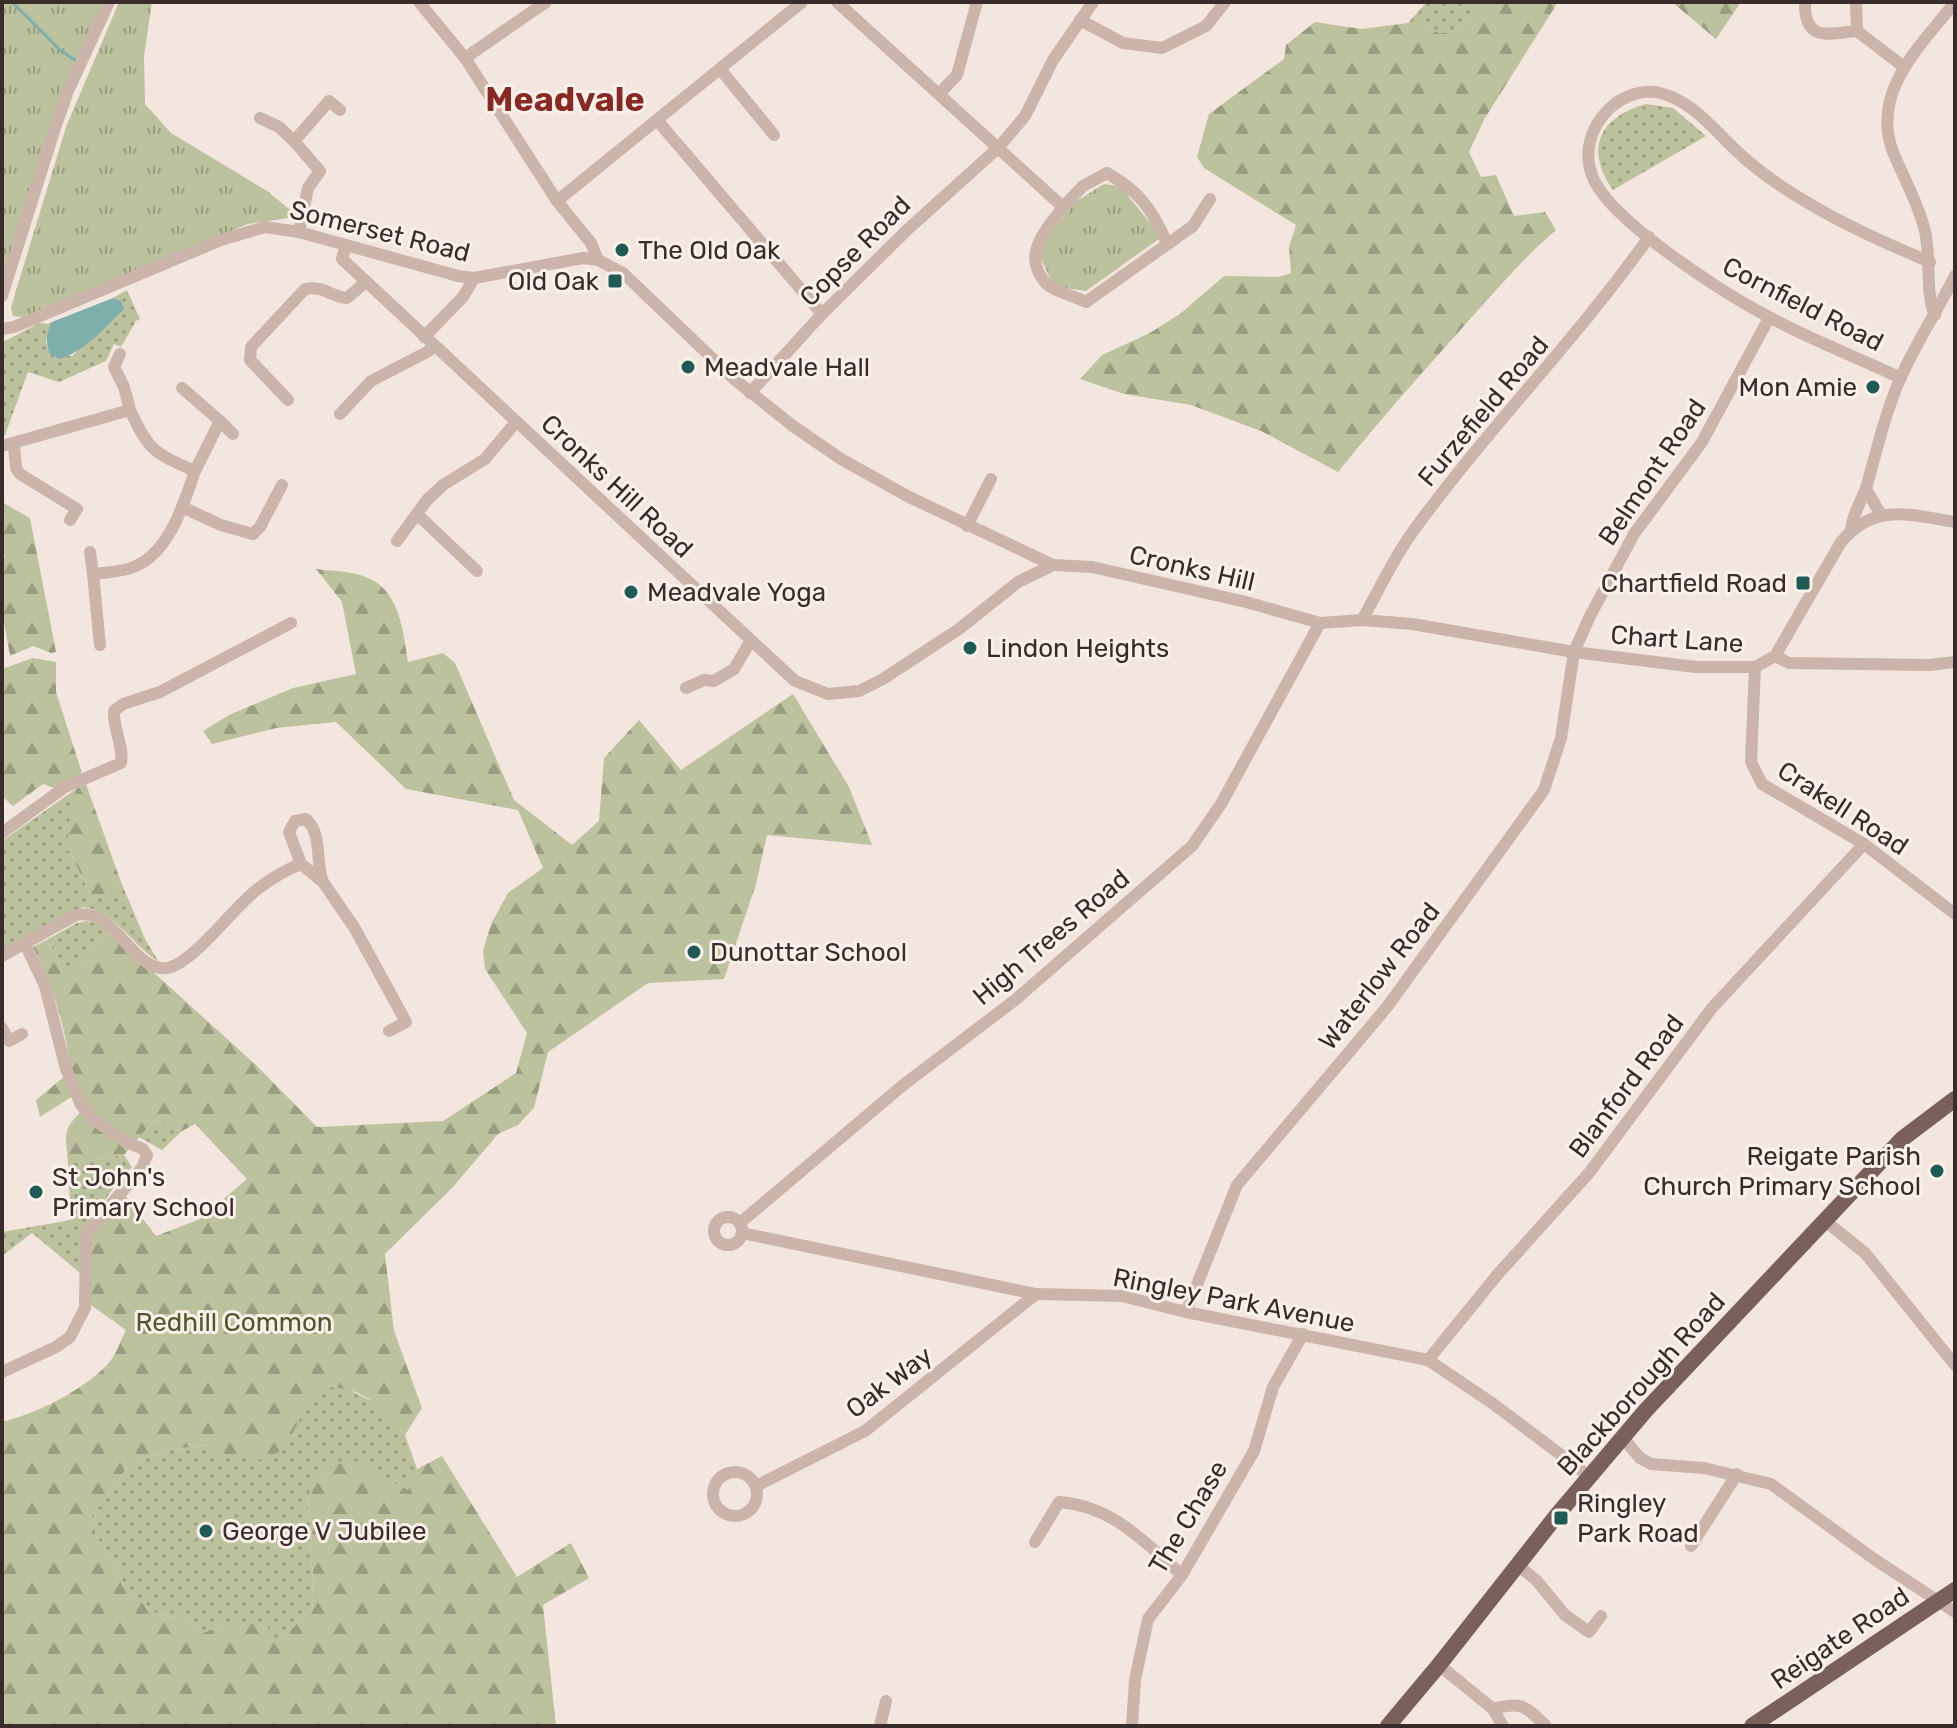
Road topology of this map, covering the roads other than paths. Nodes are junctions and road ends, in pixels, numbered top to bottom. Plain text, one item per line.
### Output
1 (109, 2) edge
2 (419, 2) edge
3 (546, 2) edge
4 (802, 2) edge
5 (837, 2) edge
6 (977, 2) edge
7 (1093, 2) edge
8 (1225, 2) edge
9 (1805, 2) edge
10 (1856, 2) edge
11 (1955, 2) edge
12 (1080, 20) junction
13 (1857, 31) junction
14 (465, 58) junction
15 (1904, 67) junction
16 (720, 69) junction
17 (939, 94) junction
18 (340, 110) dead end
19 (260, 118) dead end
20 (657, 120) junction
21 (774, 135) dead end
22 (294, 141) junction
23 (998, 148) junction
24 (1210, 199) dead end
25 (557, 201) junction
26 (1063, 207) junction
27 (299, 232) junction
28 (1649, 237) junction
29 (1167, 243) junction
30 (346, 245) junction
31 (598, 260) junction
32 (1930, 262) junction
33 (1955, 276) edge
34 (474, 278) junction
35 (366, 282) junction
36 (2, 296) edge
37 (822, 314) junction
38 (1935, 315) junction
39 (1769, 318) junction
40 (2, 329) edge
41 (429, 341) junction
42 (120, 354) dead end
43 (1901, 378) junction
44 (182, 388) dead end
45 (750, 393) junction
46 (288, 400) dead end
47 (130, 410) junction
48 (340, 414) dead end
49 (220, 421) junction
50 (516, 422) junction
51 (233, 434) dead end
52 (8, 445) edge
53 (195, 471) junction
54 (991, 479) dead end
55 (282, 485) dead end
56 (1866, 489) junction
57 (182, 507) junction
58 (417, 514) junction
59 (1881, 515) junction
60 (70, 520) dead end
61 (1955, 522) edge
62 (967, 526) junction
63 (1851, 531) junction
64 (397, 541) dead end
65 (90, 552) dead end
66 (1053, 565) junction
67 (477, 571) dead end
68 (93, 574) junction
69 (1362, 620) junction
70 (291, 623) dead end
71 (1320, 623) junction
72 (750, 642) junction
73 (100, 645) dead end
74 (1574, 652) junction
75 (1775, 656) junction
76 (1955, 662) edge
77 (1755, 667) junction
78 (686, 688) dead end
79 (2, 833) edge
80 (1864, 844) junction
81 (301, 864) junction
82 (323, 882) junction
83 (1955, 914) edge
84 (25, 944) junction
85 (2, 956) edge
86 (2, 1028) edge
87 (389, 1031) dead end
88 (22, 1034) dead end
89 (6, 1044) edge
90 (1955, 1099) edge
91 (1824, 1220) junction
92 (741, 1228) joint
93 (1036, 1294) junction
94 (1186, 1312) junction
95 (1303, 1334) junction
96 (1428, 1360) junction
97 (1955, 1365) edge
98 (2, 1372) edge
99 (1623, 1438) junction
100 (1737, 1474) junction
101 (1589, 1476) junction
102 (756, 1486) dead end
103 (1035, 1542) dead end
104 (1691, 1546) dead end
105 (1518, 1565) junction
106 (1182, 1575) junction
107 (1955, 1590) edge
108 (1939, 1601) junction
109 (1955, 1612) edge
110 (1601, 1616) dead end
111 (1439, 1665) junction
112 (886, 1701) dead end
113 (1493, 1709) junction
114 (880, 1726) edge
115 (1132, 1726) edge
116 (1388, 1726) edge
117 (1503, 1726) edge
118 (1546, 1726) edge
119 (1752, 1726) edge

1 - 36 street
2 - 14 street
3 - 14 street
4 - 16 street
5 - 17 street
6 - 17 street
7 - 12 street, Copse Road
8 - 12 street
9 - 13 street
10 - 13 street
11 - 15 street
12 - 23 street, Copse Road
13 - 15 street
14 - 25 street
15 - 32 street
16 - 20 street
16 - 21 street
17 - 23 street
18 - 22 street
19 - 22 street
20 - 25 street
20 - 37 street
22 - 27 street
23 - 26 street
23 - 37 street, Copse Road
24 - 29 street
25 - 31 street
26 - 29 street
26 - 29 street
27 - 30 street, Somerset Road
27 - 40 street, Somerset Road
28 - 32 street, Cornfield Road
28 - 39 street, Cornfield Road
28 - 69 street, Furzefield Road
30 - 34 street, Somerset Road
30 - 35 street, Cronks Hill Road
31 - 34 street, Somerset Road
31 - 45 street
32 - 38 street
33 - 38 street
34 - 41 street
35 - 41 street, Cronks Hill Road
35 - 46 street
37 - 45 street, Copse Road
38 - 43 street
39 - 43 street, Cornfield Road
39 - 74 street, Belmont Road
41 - 48 street
41 - 50 street, Cronks Hill Road
42 - 47 street
43 - 56 street
44 - 49 street
45 - 62 street
47 - 52 street
47 - 53 street
49 - 51 street
49 - 53 street
50 - 58 street
50 - 72 street, Cronks Hill Road
52 - 60 street
53 - 57 street
54 - 62 street
55 - 57 street
56 - 59 street
56 - 63 street
57 - 68 street
58 - 64 street
58 - 67 street
59 - 61 street
59 - 63 street, Chart Lane
62 - 66 street
63 - 75 street, Chart Lane
65 - 68 street
66 - 71 street, Cronks Hill
66 - 72 street, Cronks Hill Road
68 - 73 street
69 - 71 street, Chart Lane
69 - 74 street, Chart Lane
70 - 79 street
71 - 92 street, High Trees Road
72 - 78 street
74 - 77 street, Chart Lane
74 - 94 street, Waterlow Road
75 - 76 street
75 - 77 street, Chart Lane
77 - 80 street, Crakell Road
80 - 83 street, Crakell Road
80 - 96 street, Blanford Road
81 - 82 street
81 - 82 street
81 - 84 street
82 - 87 street
84 - 85 street
84 - 98 street
86 - 89 street
88 - 89 street
90 - 91 main road, Blackborough Road
91 - 97 street
91 - 99 main road, Blackborough Road
92 - 93 street, Ringley Park Avenue
93 - 94 street, Ringley Park Avenue
93 - 102 street, Oak Way
94 - 95 street, Ringley Park Avenue
95 - 96 street, Ringley Park Avenue
95 - 106 street, The Chase
96 - 101 street, Ringley Park Avenue
99 - 100 street
99 - 101 main road, Blackborough Road
100 - 104 street
100 - 108 street
101 - 105 main road, Blackborough Road
103 - 106 street
105 - 110 street
105 - 111 main road, Blackborough Road
106 - 115 street, The Chase
107 - 108 main road, Reigate Road
108 - 109 street
108 - 119 main road, Reigate Road
111 - 113 street
111 - 116 main road, Blackborough Road
112 - 114 street
113 - 117 street
113 - 118 street

